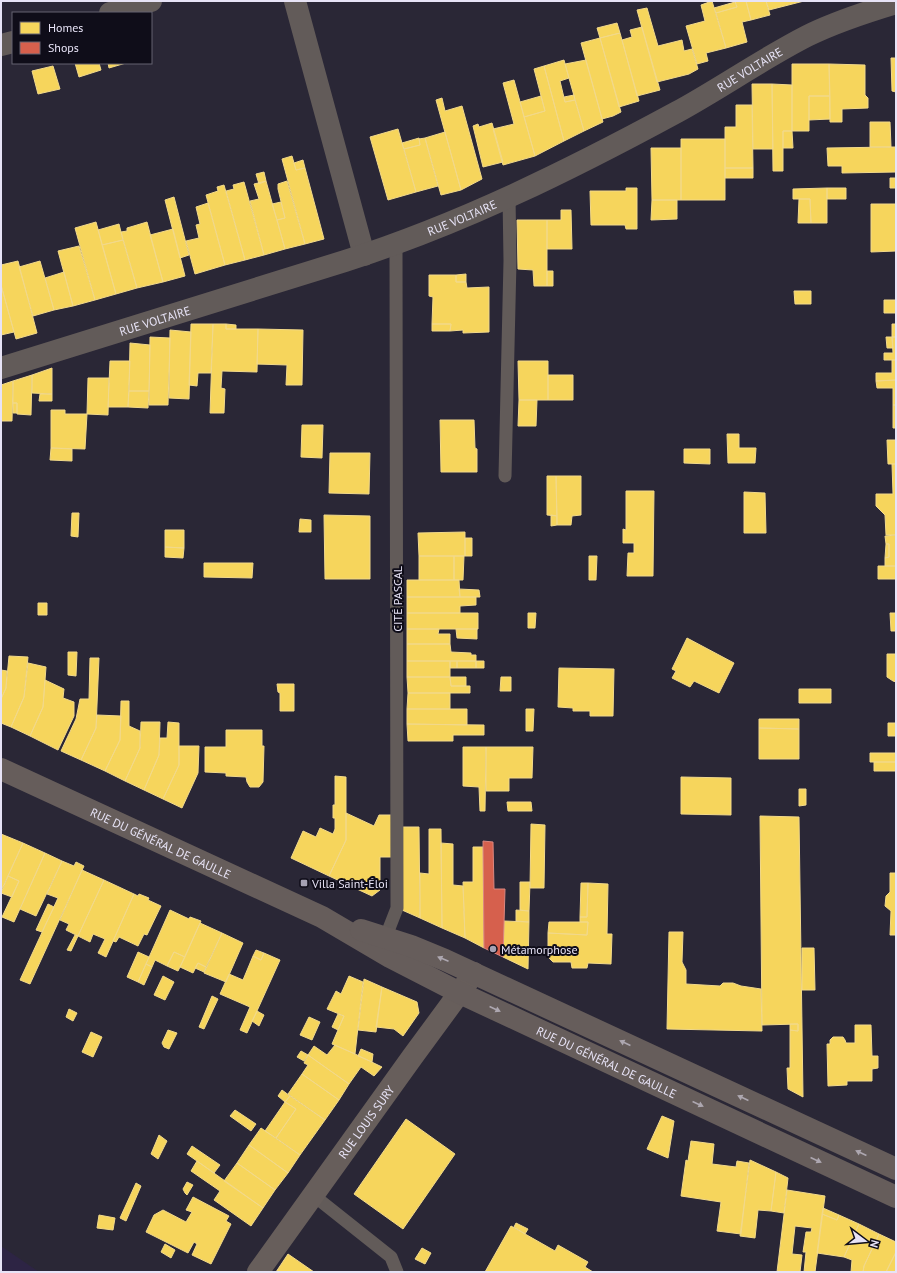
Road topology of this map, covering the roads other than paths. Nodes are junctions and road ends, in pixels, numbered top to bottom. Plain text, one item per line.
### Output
1 (151, 1) edge
2 (295, 1) edge
3 (896, 3) edge
4 (113, 12) edge
5 (12, 42) edge
6 (1, 45) edge
7 (509, 196) junction
8 (396, 244) junction
9 (364, 255) junction
10 (1, 368) edge
11 (504, 476) dead end
12 (1, 769) edge
13 (383, 945) junction
14 (474, 974) junction
15 (460, 993) junction
16 (896, 1169) edge
17 (313, 1196) junction
18 (896, 1197) edge
19 (258, 1272) edge
20 (397, 1272) edge

1 - 4 street
2 - 9 street
3 - 7 street, RUE VOLTAIRE
5 - 6 street
7 - 8 street, RUE VOLTAIRE
7 - 11 lane
8 - 9 street, RUE VOLTAIRE
8 - 13 lane, CITÉ PASCAL
9 - 10 street, RUE VOLTAIRE
12 - 13 main road, RUE DU GÉNÉRAL DE GAULLE
14 -> 13 main road, RUE DU GÉNÉRAL DE GAULLE
13 - 15 main road, RUE DU GÉNÉRAL DE GAULLE
14 - 15 main road, RUE LOUIS SURY
16 -> 14 main road, RUE DU GÉNÉRAL DE GAULLE
15 - 17 main road, RUE LOUIS SURY
15 -> 18 main road, RUE DU GÉNÉRAL DE GAULLE
17 - 19 main road, RUE LOUIS SURY
17 - 20 lane

